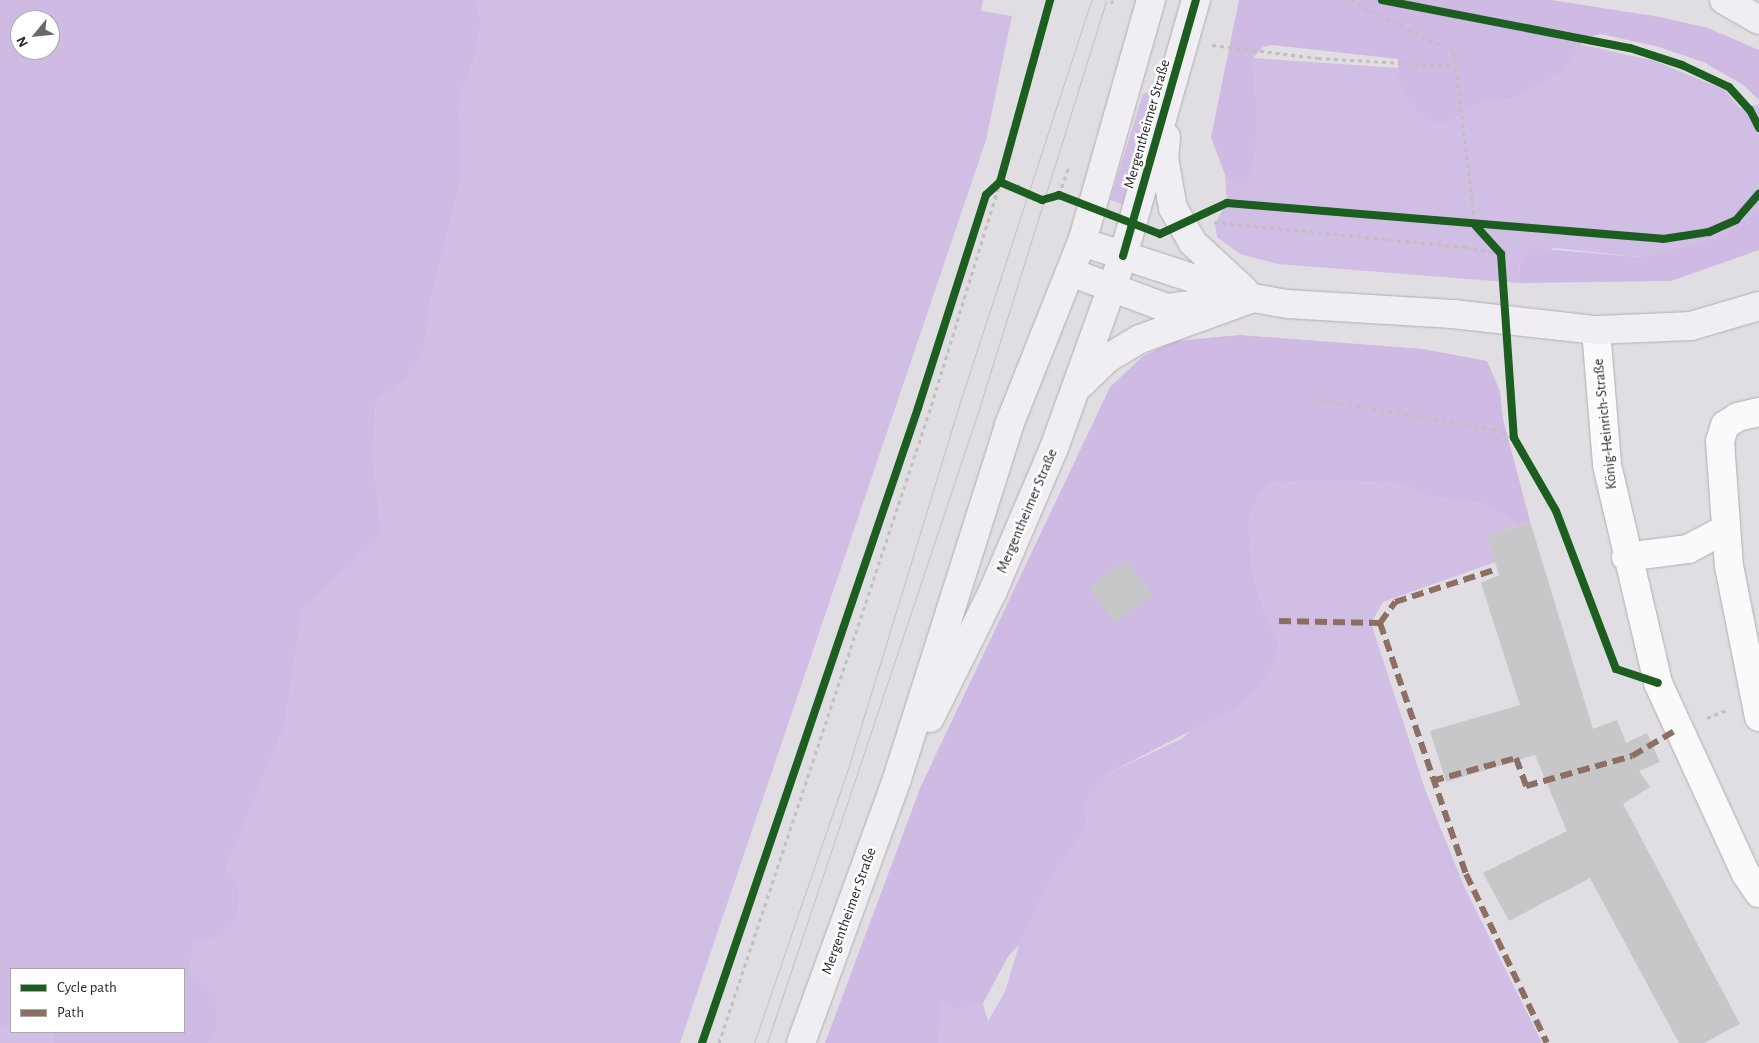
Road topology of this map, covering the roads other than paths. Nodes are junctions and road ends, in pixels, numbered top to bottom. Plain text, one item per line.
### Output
1 (1151, 0) edge
2 (1196, 0) edge
3 (1724, 0) edge
4 (1759, 20) edge
5 (1170, 94) junction
6 (1082, 242) junction
7 (1123, 256) junction
8 (1070, 272) junction
9 (1112, 287) junction
10 (1253, 298) junction
11 (1759, 306) edge
12 (1596, 330) junction
13 (1076, 388) junction
14 (1759, 412) edge
15 (1726, 529) junction
16 (1626, 557) junction
17 (1759, 717) edge
18 (897, 778) junction
19 (1759, 893) edge
20 (802, 1043) edge

1 - 6 main road, Mergentheimer Straße
2 - 5 main road, Mergentheimer Straße
3 - 4 main road
5 - 7 main road, Mergentheimer Straße
5 - 10 main road
6 - 7 main road
6 - 8 main road, Mergentheimer Straße
7 - 9 main road, Mergentheimer Straße
7 - 10 main road
8 - 9 main road
8 - 18 main road, Mergentheimer Straße
9 - 10 main road
9 - 13 main road, Mergentheimer Straße
10 - 12 main road
10 - 13 main road
11 - 12 main road
12 - 16 street, König-Heinrich-Straße
13 - 18 main road, Mergentheimer Straße
14 - 15 street
15 - 16 street
15 - 17 street
16 - 19 street, König-Heinrich-Straße
18 - 20 main road, Mergentheimer Straße

